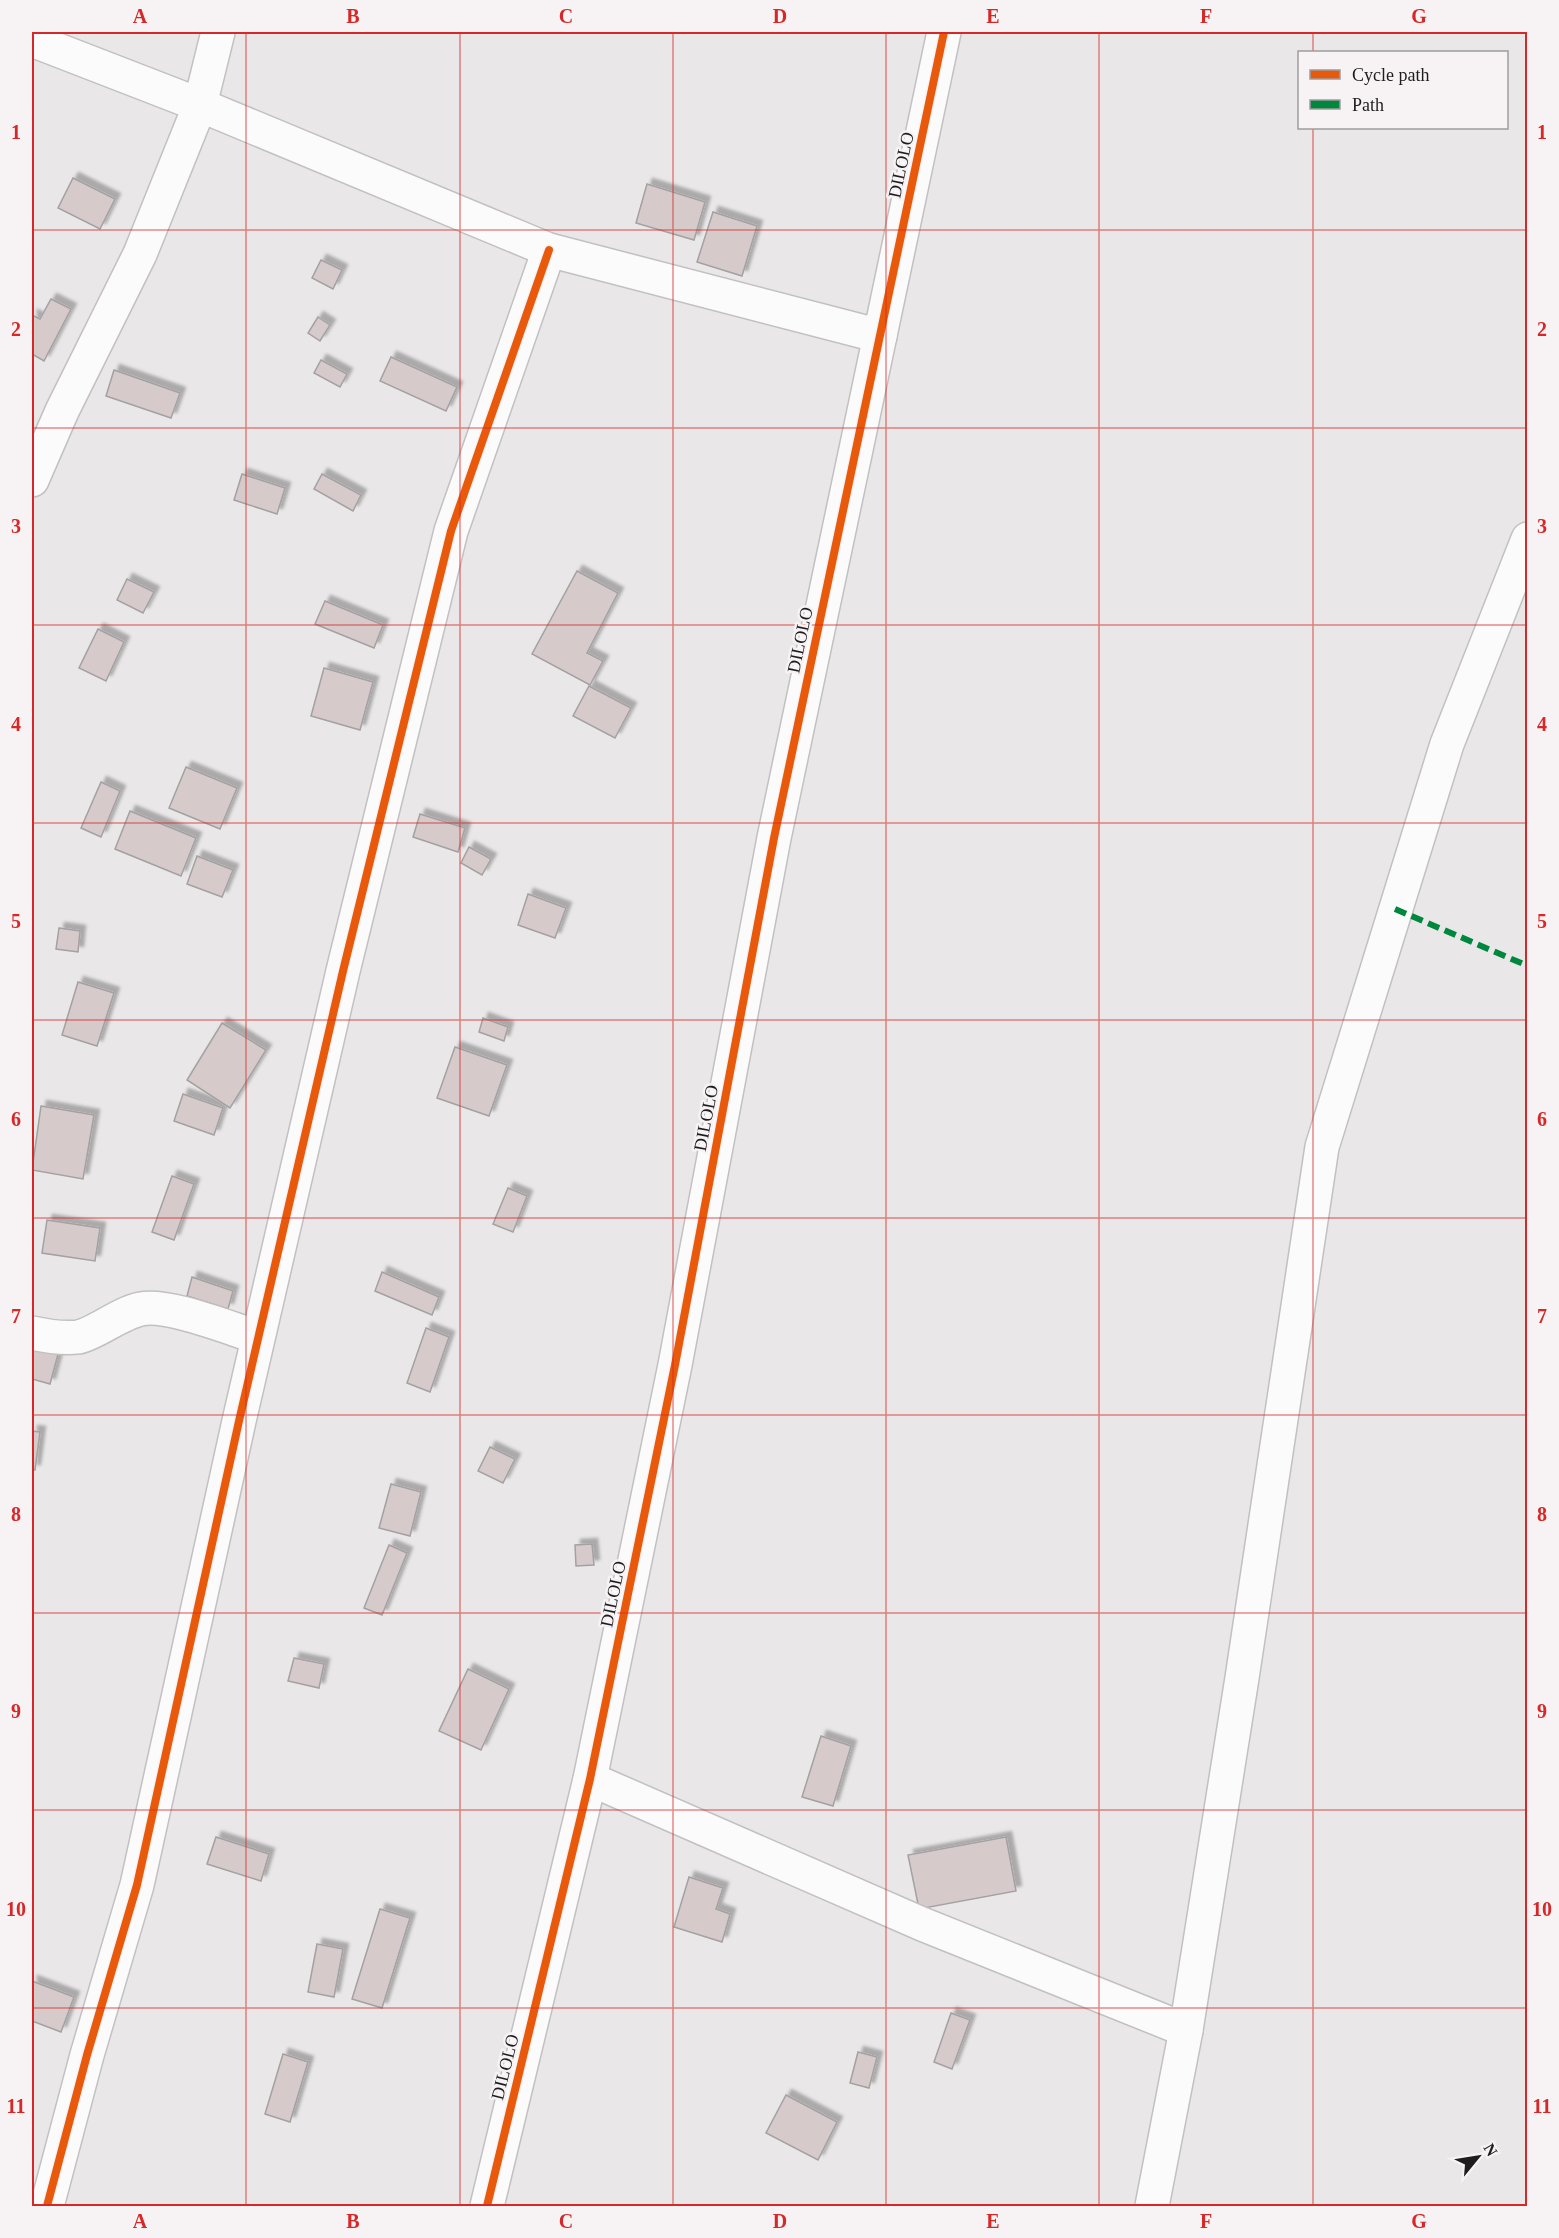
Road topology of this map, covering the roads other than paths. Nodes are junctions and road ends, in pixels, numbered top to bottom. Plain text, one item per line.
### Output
1 (219, 32) edge
2 (944, 32) edge
3 (32, 40) edge
4 (200, 105) junction
5 (549, 250) junction
6 (880, 336) junction
7 (32, 480) edge
8 (1527, 539) edge
9 (32, 1333) edge
10 (258, 1337) junction
11 (590, 1779) junction
12 (1186, 2030) junction
13 (47, 2206) edge
14 (487, 2206) edge
15 (1152, 2206) edge

1 - 4 street
2 - 6 street, DILOLO
3 - 4 street
4 - 5 street
4 - 7 street
5 - 6 street
5 - 10 street
6 - 11 street, DILOLO
8 - 12 street
9 - 10 street
10 - 13 street
11 - 12 street
11 - 14 street, DILOLO
12 - 15 street

